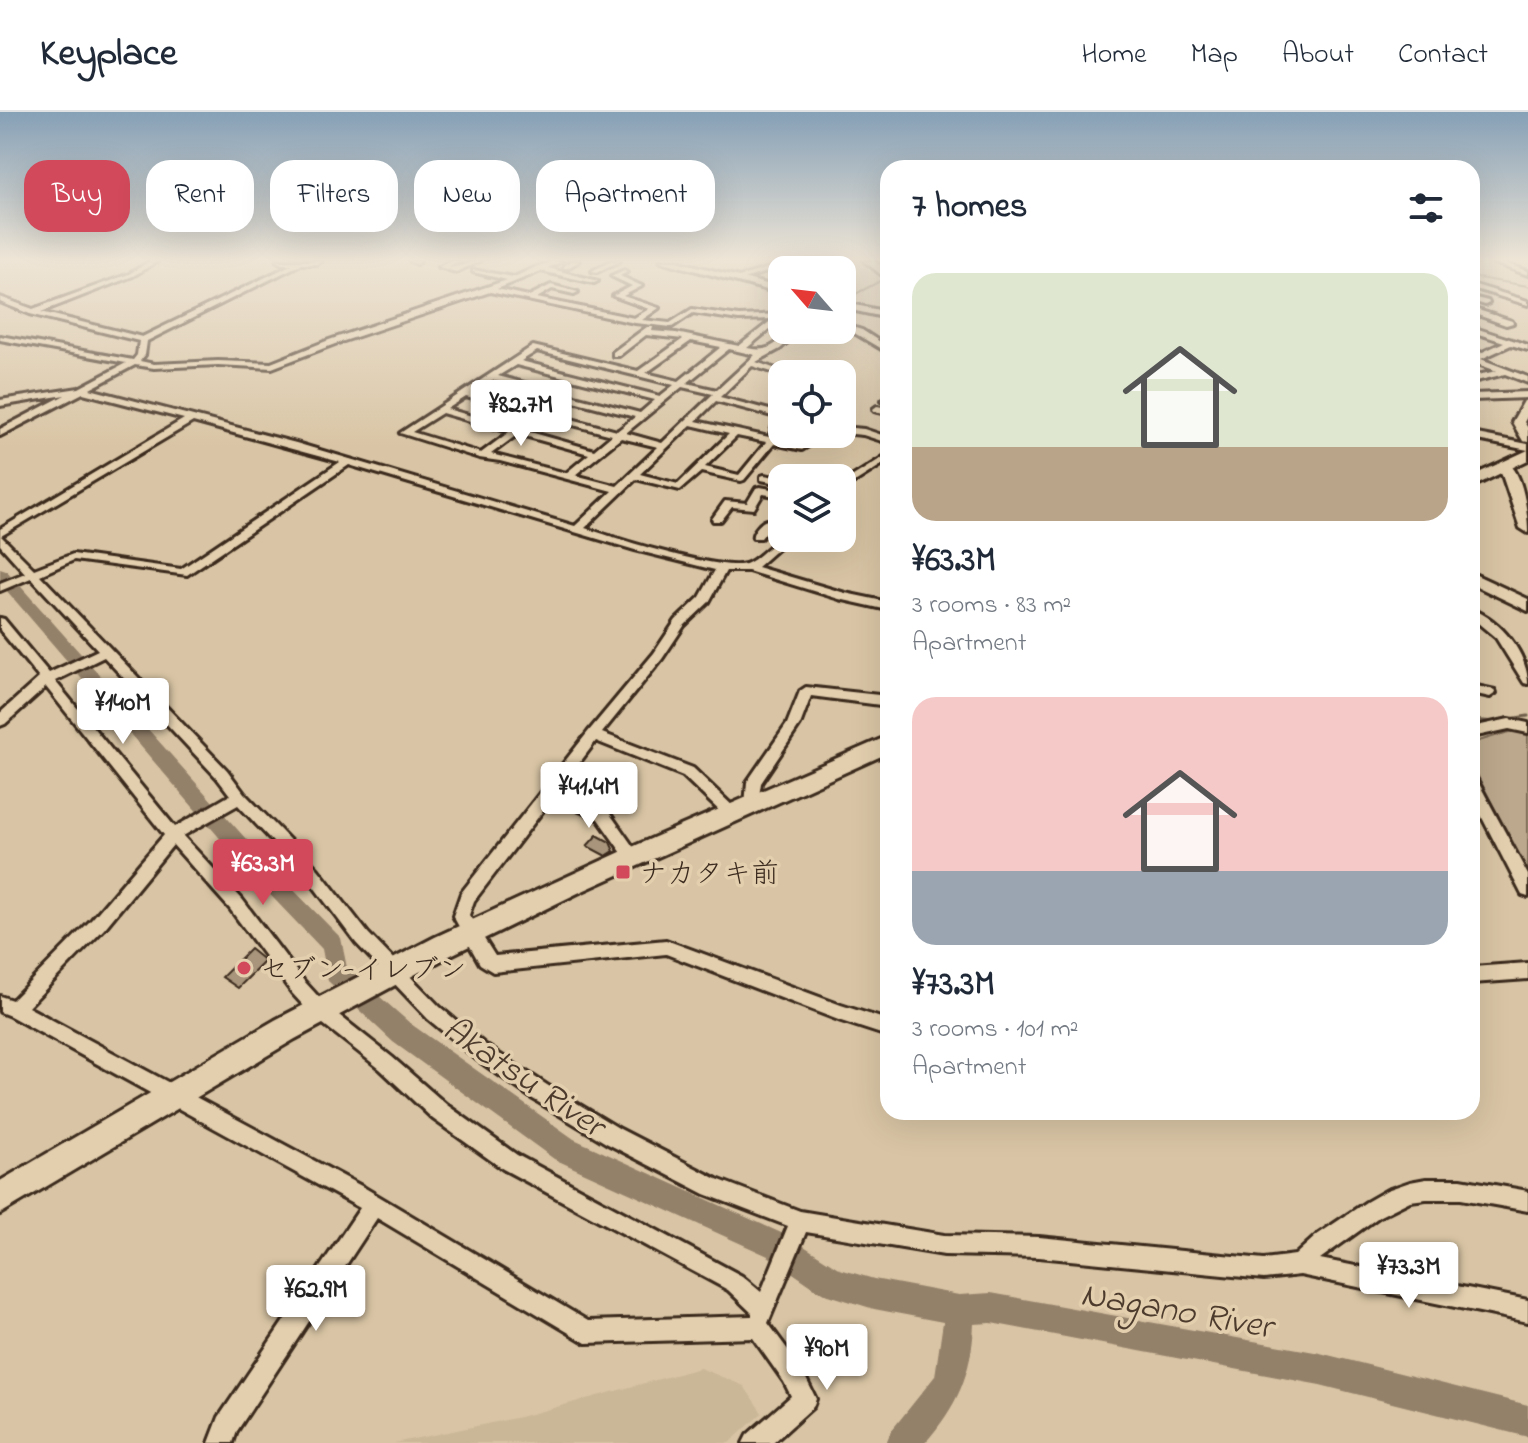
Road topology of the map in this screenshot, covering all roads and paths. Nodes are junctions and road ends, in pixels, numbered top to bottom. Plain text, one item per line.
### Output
1 (77, 323) edge
2 (177, 323) edge
3 (388, 323) edge
4 (650, 323) edge
5 (675, 323) edge
6 (657, 324) junction
7 (768, 327) edge
8 (856, 331) edge
9 (1480, 331) edge
10 (645, 333) junction
11 (0, 338) edge
12 (689, 338) junction
13 (143, 340) junction
14 (1511, 342) junction
15 (781, 344) edge
16 (727, 346) junction
17 (880, 346) edge
18 (1528, 348) edge
19 (741, 349) junction
20 (616, 354) dead end
21 (762, 354) junction
22 (1480, 357) edge
23 (135, 362) junction
24 (514, 362) junction
25 (750, 363) junction
26 (1480, 363) edge
27 (606, 365) junction
28 (768, 368) edge
29 (1505, 372) junction
30 (640, 373) junction
31 (490, 377) junction
32 (1480, 377) edge
33 (585, 380) junction
34 (1528, 380) edge
35 (680, 383) junction
36 (83, 390) junction
37 (465, 394) junction
38 (1528, 395) edge
39 (563, 396) junction
40 (716, 396) junction
41 (1480, 397) edge
42 (661, 399) junction
43 (0, 403) edge
44 (1528, 404) edge
45 (440, 410) junction
46 (768, 410) edge
47 (541, 413) junction
48 (641, 416) junction
49 (191, 419) junction
50 (689, 422) junction
51 (516, 431) junction
52 (856, 431) edge
53 (0, 433) edge
54 (735, 433) junction
55 (619, 434) junction
56 (880, 437) edge
57 (1480, 438) edge
58 (1528, 438) edge
59 (768, 440) edge
60 (664, 446) junction
61 (768, 446) edge
62 (1528, 447) edge
63 (595, 453) junction
64 (1528, 454) edge
65 (482, 456) junction
66 (347, 462) junction
67 (880, 462) edge
68 (1506, 466) junction
69 (699, 469) junction
70 (635, 476) junction
71 (567, 477) junction
72 (764, 478) dead end
73 (856, 478) edge
74 (1480, 478) edge
75 (768, 479) edge
76 (620, 490) junction
77 (768, 491) edge
78 (1522, 498) edge
79 (717, 519) dead end
80 (768, 523) edge
81 (1528, 528) edge
82 (577, 530) junction
83 (0, 536) edge
84 (757, 536) dead end
85 (768, 552) edge
86 (722, 568) junction
87 (749, 568) junction
88 (33, 573) junction
89 (1480, 582) edge
90 (0, 587) edge
91 (1480, 588) edge
92 (880, 604) edge
93 (1528, 609) edge
94 (1480, 617) edge
95 (0, 622) edge
96 (105, 652) junction
97 (51, 677) junction
98 (1528, 680) edge
99 (1480, 691) edge
100 (1490, 693) dead end
101 (880, 700) edge
102 (0, 721) edge
103 (1528, 728) edge
104 (1480, 730) edge
105 (593, 735) junction
106 (880, 748) edge
107 (550, 792) junction
108 (1480, 799) edge
109 (232, 800) junction
110 (742, 810) junction
111 (175, 834) junction
112 (634, 859) junction
113 (1528, 890) edge
114 (470, 933) junction
115 (1528, 971) edge
116 (391, 973) junction
117 (1480, 974) edge
118 (7, 1007) edge
119 (324, 1008) junction
120 (880, 1023) edge
121 (171, 1095) junction
122 (0, 1198) edge
123 (1528, 1201) edge
124 (374, 1205) junction
125 (798, 1225) junction
126 (1300, 1265) junction
127 (1528, 1311) edge
128 (761, 1318) junction
129 (221, 1443) edge
130 (755, 1443) edge

1 - 13 street
2 - 13 street
3 - 23 street
4 - 6 street
5 - 6 street
6 - 10 street
7 - 19 street
8 - 17 street
9 - 14 street
10 - 12 street
10 - 20 street
11 - 23 street
12 - 16 street
12 - 30 street
13 - 23 street
14 - 18 street
14 - 22 street
15 - 21 street
16 - 19 street
16 - 35 street
19 - 21 street
21 - 25 street
23 - 36 street
24 - 27 street
24 - 31 street
24 - 33 street
25 - 28 street
25 - 40 street
26 - 29 street
27 - 30 street
27 - 33 street
29 - 32 street
29 - 34 street
30 - 35 street
31 - 37 street
31 - 39 street
33 - 39 street
33 - 42 street
35 - 40 street
35 - 42 street
36 - 43 street
36 - 49 street
36 - 53 street
37 - 45 street
37 - 47 street
38 - 41 street
39 - 48 street
40 - 46 street
40 - 50 street
42 - 48 street
44 - 58 street
45 - 51 street
45 - 65 street
47 - 51 street
47 - 55 street
48 - 55 street
49 - 66 street
49 - 83 street
50 - 54 street
50 - 60 street
51 - 63 street
51 - 65 street
52 - 56 street
54 - 59 street
54 - 69 street
55 - 60 street
55 - 63 street
57 - 62 street
60 - 70 street
61 - 69 street
63 - 71 street
64 - 68 main road
65 - 71 street
66 - 82 street
66 - 88 street
67 - 73 street
68 - 74 main road
68 - 78 street
69 - 70 street
70 - 76 street
71 - 76 street
72 - 75 street
76 - 82 street
77 - 79 street
78 - 81 street
80 - 84 street
82 - 86 street
83 - 88 street
85 - 87 street
86 - 87 street
86 - 105 street
87 - 92 street
88 - 90 street
88 - 96 street
89 - 93 street
91 - 93 street
94 - 98 street
95 - 97 street
96 - 97 street
96 - 109 street
97 - 102 street
97 - 111 street
99 - 100 street
101 - 110 street
103 - 104 street
105 - 107 street
105 - 110 street
106 - 110 main road
107 - 112 street
107 - 114 street
108 - 113 street
109 - 111 street
109 - 116 street
110 - 112 main road
111 - 118 street
111 - 119 street
112 - 114 main road
114 - 116 main road
114 - 120 street
115 - 117 street
116 - 119 main road
116 - 125 street
118 - 121 street
119 - 121 main road
119 - 128 street
121 - 122 main road
121 - 124 street
123 - 126 street
124 - 128 street
124 - 129 street
125 - 126 street
125 - 128 street
126 - 127 street
128 - 130 street

